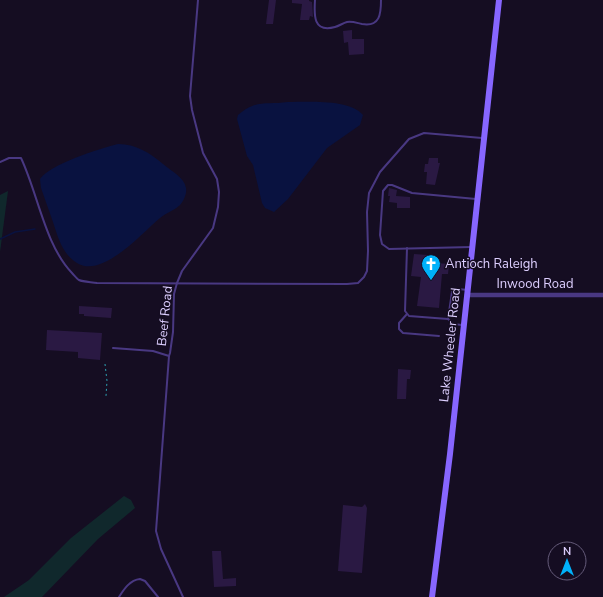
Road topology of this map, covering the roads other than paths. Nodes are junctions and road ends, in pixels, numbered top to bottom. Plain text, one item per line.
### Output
1 (198, 0) edge
2 (315, 0) edge
3 (381, 0) edge
4 (499, 0) edge
5 (483, 138) junction
6 (0, 162) edge
7 (477, 199) junction
8 (472, 247) junction
9 (407, 248) junction
10 (177, 283) junction
11 (467, 293) junction
12 (603, 294) edge
13 (407, 314) junction
14 (448, 319) junction
15 (463, 326) junction
16 (439, 336) dead end
17 (113, 348) dead end
18 (169, 356) junction
19 (119, 597) edge
20 (158, 597) edge
21 (183, 597) edge
22 (432, 597) edge

1 - 10 lane, Beef Road
2 - 3 lane
4 - 5 street, Lake Wheeler Road
5 - 7 street, Lake Wheeler Road
5 - 10 lane
6 - 10 lane
7 - 8 street, Lake Wheeler Road
7 - 9 lane
8 - 9 lane
8 - 11 street, Lake Wheeler Road
9 - 13 lane
10 - 18 lane, Beef Road
11 - 12 street, Inwood Road
11 - 14 lane
11 - 15 street, Lake Wheeler Road
13 - 14 lane
13 - 16 lane
14 - 15 lane
15 - 22 street, Lake Wheeler Road
17 - 18 lane
18 - 21 lane, Beef Road
19 - 20 lane

